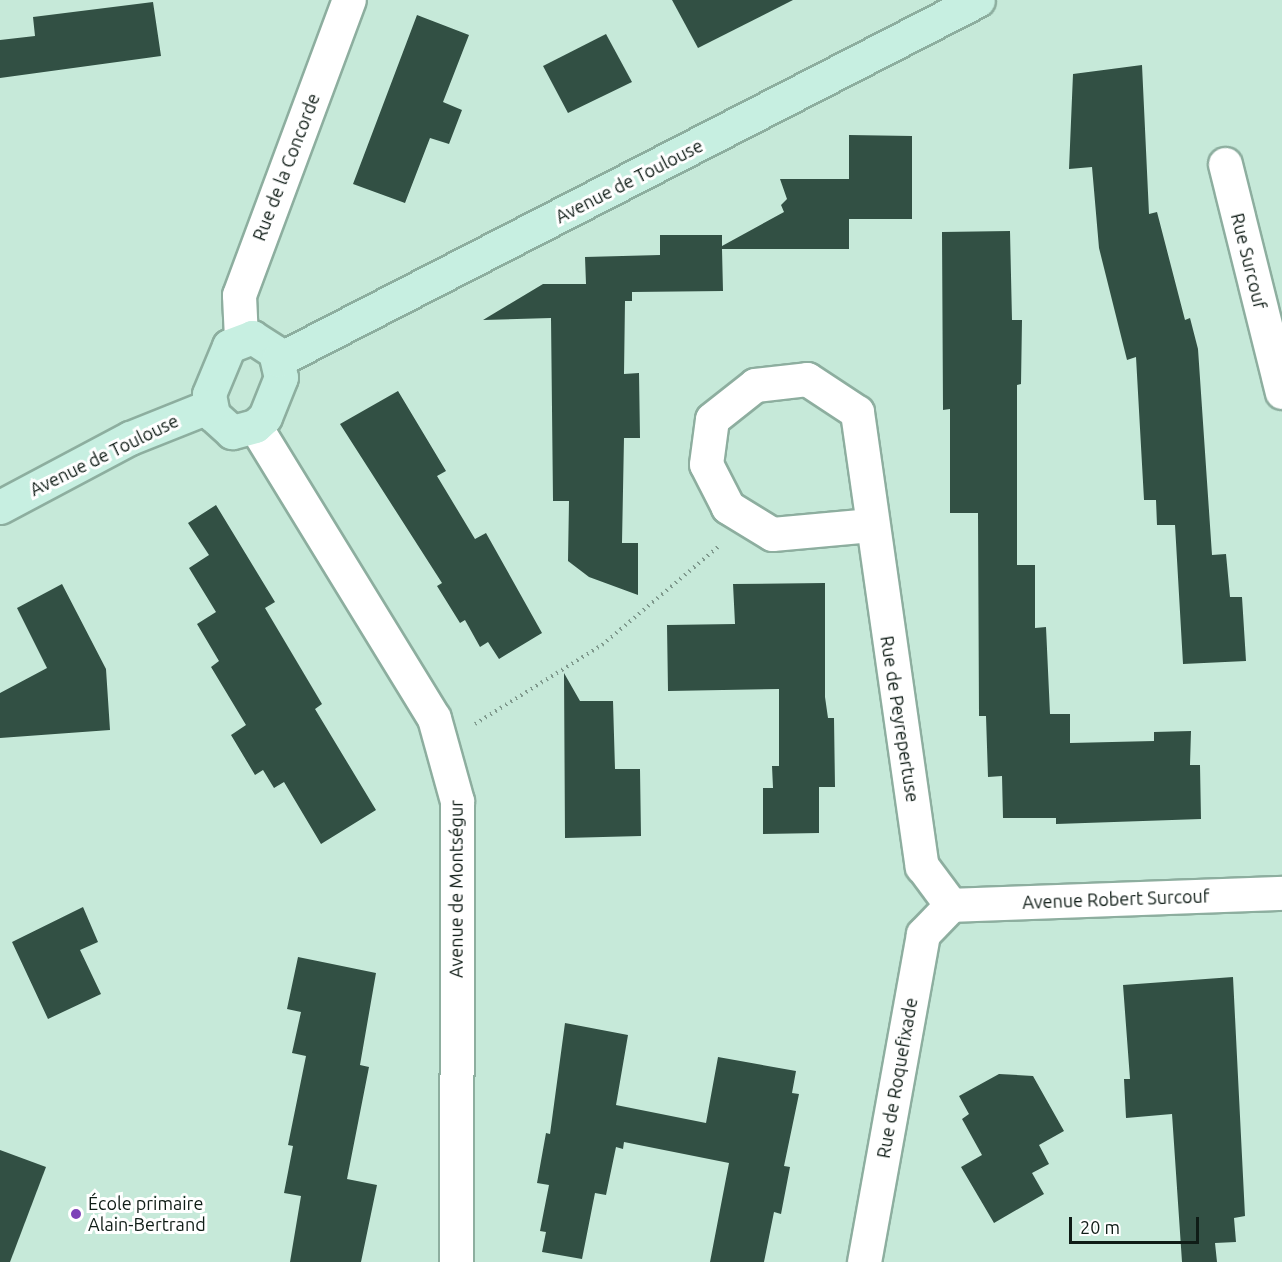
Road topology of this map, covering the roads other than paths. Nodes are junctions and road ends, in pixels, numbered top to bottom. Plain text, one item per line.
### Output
1 (349, 0) edge
2 (978, 0) edge
3 (1225, 164) dead end
4 (241, 338) junction
5 (278, 360) junction
6 (1282, 392) edge
7 (210, 406) junction
8 (255, 426) junction
9 (0, 507) edge
10 (871, 525) junction
11 (1282, 893) edge
12 (951, 905) junction
13 (456, 1262) edge
14 (864, 1262) edge

1 - 4 street, Rue de la Concorde
2 - 5 street, Avenue de Toulouse
3 - 6 street, Rue Surcouf
4 - 5 street
4 - 7 street
5 - 8 street
7 - 8 street
7 - 9 street, Avenue de Toulouse
8 - 13 street, Avenue de Montségur
10 - 10 street
10 - 12 street, Rue de Peyrepertuse
11 - 12 street, Avenue Robert Surcouf
12 - 14 street, Rue de Roquefixade

